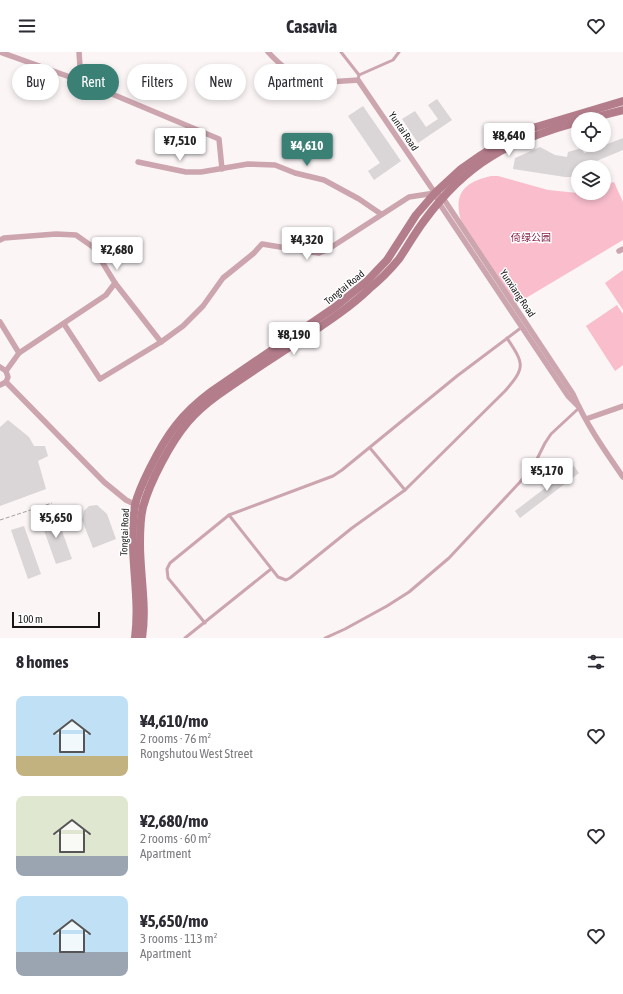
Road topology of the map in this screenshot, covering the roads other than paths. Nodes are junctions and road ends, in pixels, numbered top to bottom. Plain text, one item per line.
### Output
1 (0, 52) edge
2 (79, 52) edge
3 (268, 52) edge
4 (341, 52) edge
5 (399, 52) edge
6 (80, 64) edge
7 (67, 77) edge
8 (358, 78) junction
9 (119, 98) edge
10 (623, 104) edge
11 (604, 112) edge
12 (571, 124) edge
13 (138, 162) dead end
14 (222, 169) junction
15 (435, 193) junction
16 (441, 200) junction
17 (381, 214) junction
18 (0, 240) edge
19 (115, 283) junction
20 (0, 322) edge
21 (528, 323) junction
22 (64, 324) junction
23 (522, 327) junction
24 (507, 338) junction
25 (161, 342) junction
26 (19, 353) junction
27 (0, 367) edge
28 (6, 371) junction
29 (6, 382) junction
30 (0, 385) edge
31 (623, 406) edge
32 (579, 407) junction
33 (586, 419) junction
34 (370, 448) junction
35 (623, 478) edge
36 (405, 490) junction
37 (139, 506) junction
38 (229, 516) junction
39 (271, 569) junction
40 (205, 623) junction
41 (135, 638) edge
42 (142, 638) edge
43 (185, 638) edge
44 (325, 638) edge

1 - 7 street
2 - 6 street
3 - 8 street
4 - 8 lane
5 - 8 lane
8 - 15 street, Yuntai Road
9 - 14 street
10 - 11 main road, Tongtai Road
10 - 15 main road, Tongtai Road
12 - 16 main road, Tongtai Road
13 - 14 street
14 - 17 street
15 - 16 street, Yuntai Road
15 - 17 street
15 - 37 main road, Tongtai Road
16 - 21 street, Yunxiang Road
16 - 23 street, Yunxiang Road
16 - 37 main road, Tongtai Road
17 - 25 street
18 - 19 street
19 - 22 street
19 - 25 street
20 - 26 street
21 - 23 lane
21 - 32 street, Yunxiang Road
22 - 25 street
22 - 26 street
23 - 24 lane
23 - 32 street, Yunxiang Road
24 - 34 lane
24 - 36 lane
26 - 28 street
27 - 28 street
28 - 29 street
29 - 30 street
29 - 37 street
31 - 33 street
32 - 33 street, Yunxiang Road
32 - 44 lane
33 - 35 street, Yunxiang Road
34 - 36 lane
34 - 38 lane
36 - 39 lane
37 - 41 main road, Tongtai Road
37 - 42 main road, Tongtai Road
38 - 39 lane
38 - 40 lane
39 - 40 lane
40 - 43 lane

